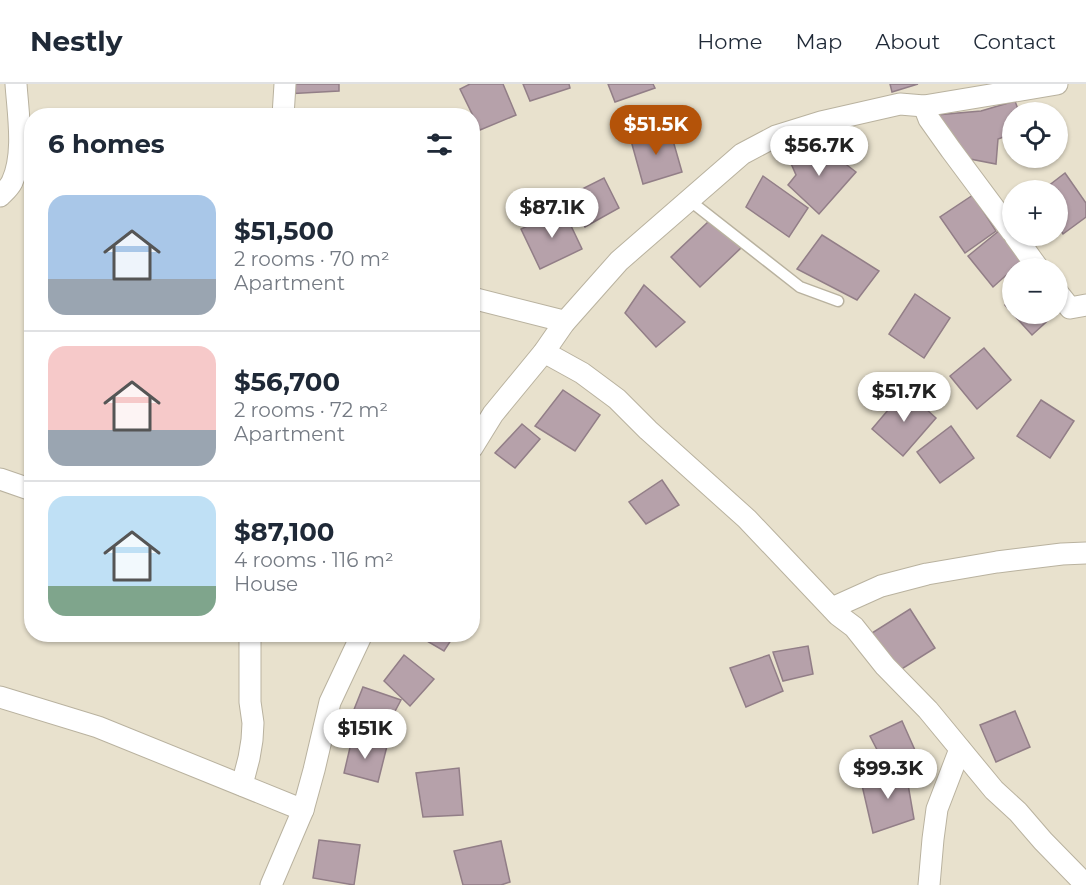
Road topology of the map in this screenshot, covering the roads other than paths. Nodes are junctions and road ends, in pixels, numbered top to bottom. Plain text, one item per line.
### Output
1 (16, 84) edge
2 (285, 84) edge
3 (1057, 84) edge
4 (978, 90) edge
5 (924, 106) junction
6 (284, 108) edge
7 (24, 128) edge
8 (24, 138) edge
9 (0, 196) edge
10 (689, 200) junction
11 (1002, 218) edge
12 (480, 300) edge
13 (838, 301) dead end
14 (1086, 305) edge
15 (1068, 306) edge
16 (564, 323) junction
17 (544, 352) junction
18 (480, 435) edge
19 (0, 478) edge
20 (24, 487) edge
21 (1086, 553) edge
22 (832, 608) junction
23 (250, 642) edge
24 (358, 642) edge
25 (0, 697) edge
26 (960, 749) junction
27 (242, 785) junction
28 (303, 810) junction
29 (272, 885) edge
30 (929, 885) edge
31 (1086, 885) edge

1 - 7 street
2 - 6 street
3 - 4 street
4 - 5 street
5 - 10 street
5 - 11 street
8 - 9 street
10 - 13 lane
10 - 16 street
12 - 16 street
14 - 15 street
16 - 17 street
17 - 18 street
17 - 22 street
19 - 20 street
21 - 22 street
22 - 26 street
23 - 27 street
24 - 28 street
25 - 27 street
26 - 30 street
26 - 31 street
27 - 28 street
28 - 29 street

